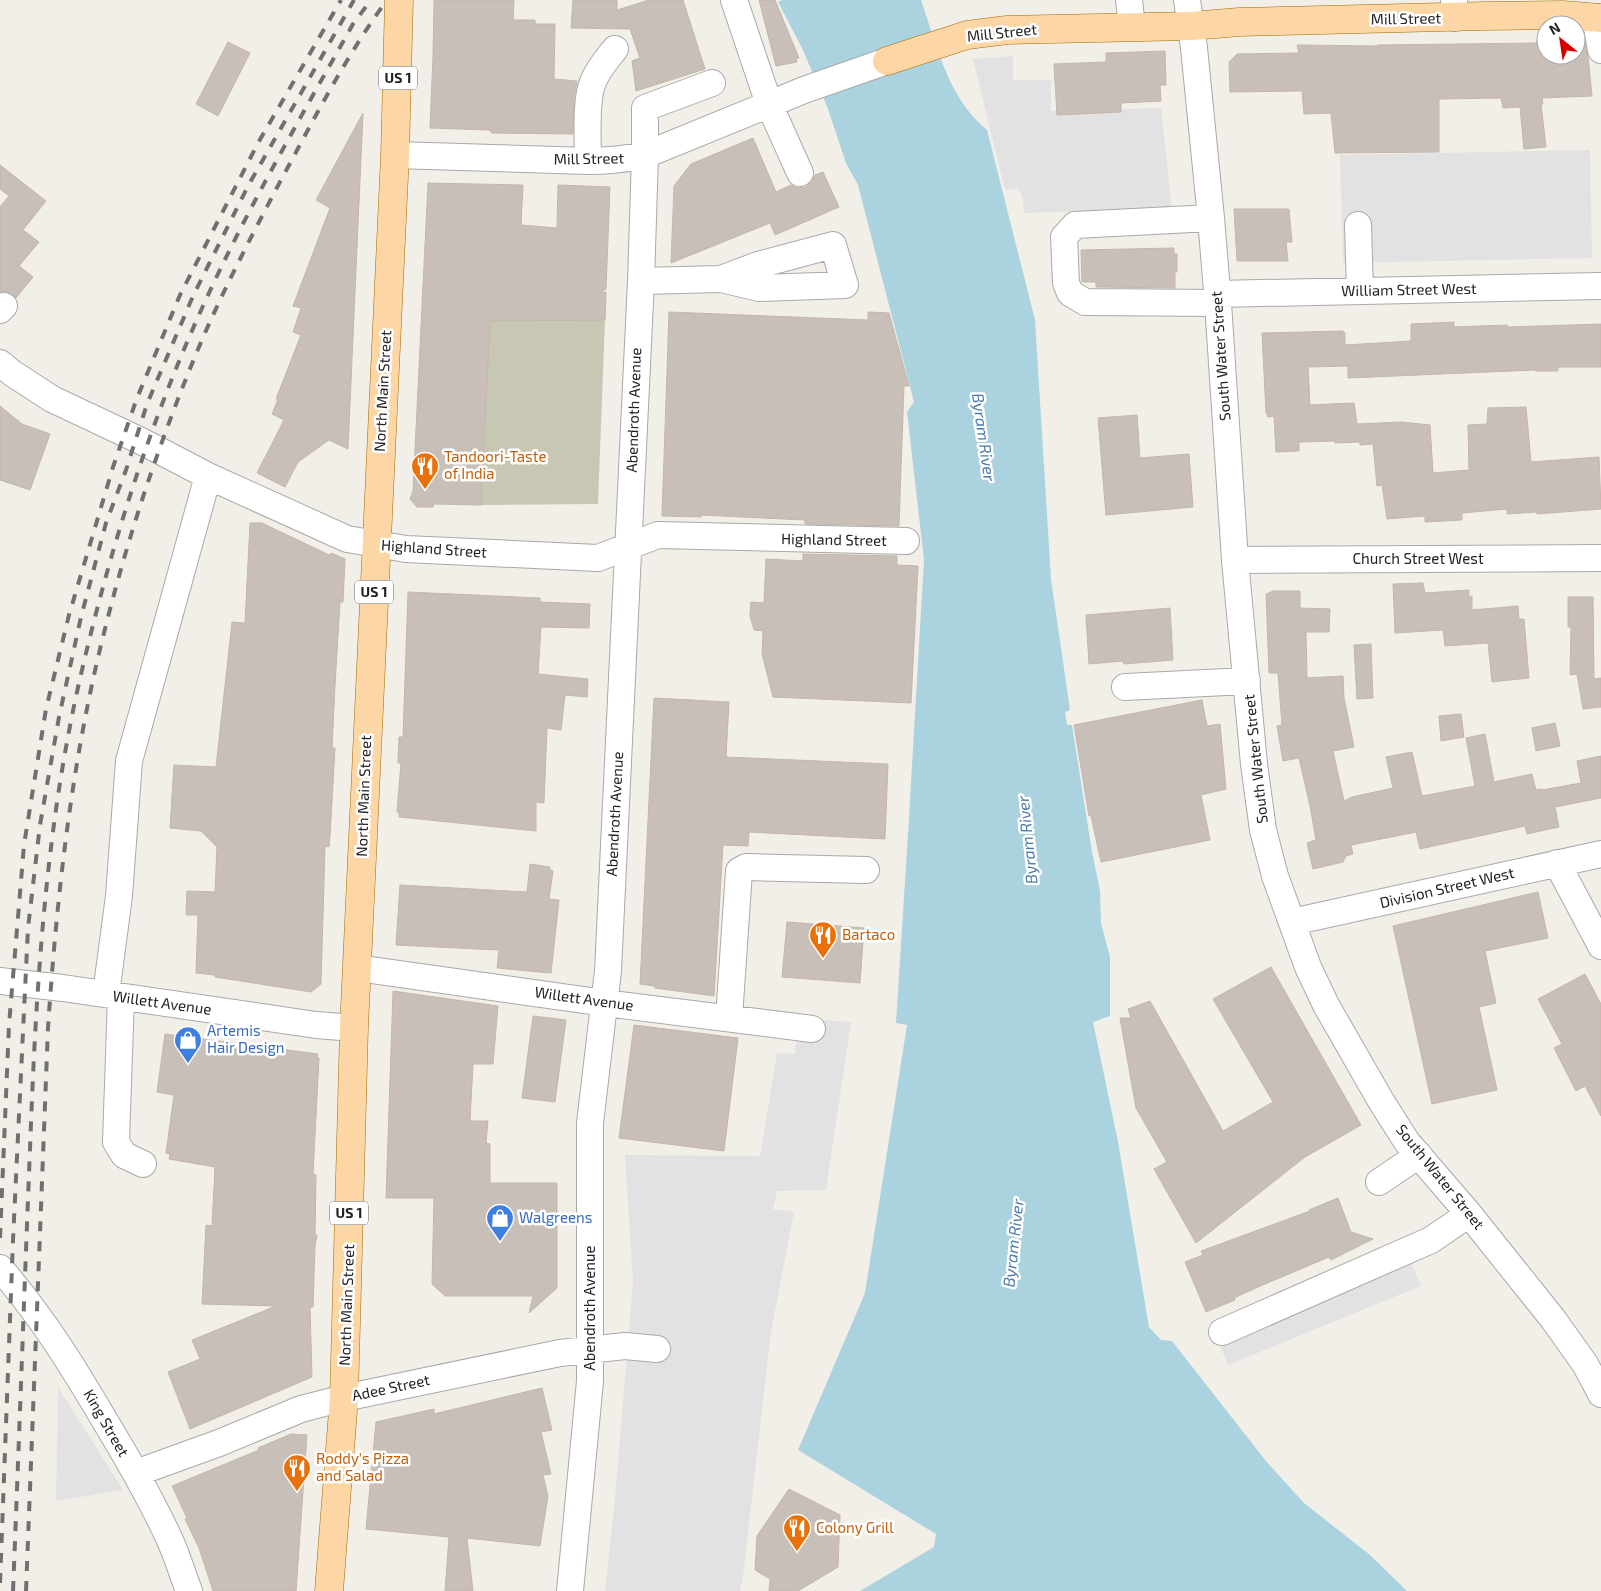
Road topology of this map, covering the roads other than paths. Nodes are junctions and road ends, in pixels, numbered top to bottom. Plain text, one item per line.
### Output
1 (399, 0) edge
2 (734, 0) edge
3 (1129, 0) edge
4 (1455, 9) edge
5 (1189, 13) edge
6 (1598, 17) edge
7 (1132, 27) junction
8 (615, 49) dead end
9 (1601, 50) edge
10 (887, 62) joint
11 (712, 82) dead end
12 (769, 104) junction
13 (645, 155) junction
14 (395, 156) junction
15 (588, 161) junction
16 (800, 173) dead end
17 (1211, 218) junction
18 (1358, 225) dead end
19 (721, 279) dead end
20 (640, 281) junction
21 (1601, 286) edge
22 (1360, 291) junction
23 (1218, 298) junction
24 (0, 363) edge
25 (208, 476) junction
26 (906, 541) dead end
27 (377, 544) junction
28 (628, 547) junction
29 (1601, 558) edge
30 (1235, 560) junction
31 (1247, 681) junction
32 (1125, 687) dead end
33 (1601, 854) edge
34 (1557, 863) junction
35 (866, 870) dead end
36 (1292, 922) junction
37 (1601, 946) edge
38 (357, 968) junction
39 (0, 981) edge
40 (113, 996) junction
41 (605, 1003) junction
42 (729, 1018) junction
43 (354, 1028) junction
44 (812, 1029) dead end
45 (1419, 1155) junction
46 (143, 1164) dead end
47 (1379, 1182) dead end
48 (1470, 1214) junction
49 (0, 1268) edge
50 (1222, 1332) dead end
51 (590, 1349) junction
52 (657, 1349) dead end
53 (1601, 1394) edge
54 (344, 1398) junction
55 (136, 1473) junction
56 (189, 1591) edge
57 (329, 1591) edge
58 (570, 1591) edge

1 - 14 main road, North Main Street / US 1
2 - 12 street
3 - 7 street
4 - 5 main road, Mill Street
4 - 6 main road, Mill Street
5 - 7 main road, Mill Street
5 - 17 street, South Water Street
6 - 9 street
7 - 10 main road, Mill Street
8 - 15 street
10 - 12 street, Mill Street
11 - 13 street, Abendroth Avenue
12 - 13 street, Mill Street
12 - 16 street
13 - 15 street, Mill Street
13 - 20 street, Abendroth Avenue
14 - 15 street, Mill Street
14 - 27 main road, North Main Street / US 1
17 - 23 street, South Water Street
17 - 23 street, William Street West
18 - 22 street
19 - 20 street
20 - 28 street, Abendroth Avenue
21 - 22 street, William Street West
22 - 23 street, William Street West
23 - 30 street, South Water Street
24 - 25 street, Highland Street
25 - 27 street, Highland Street
25 - 40 street
26 - 28 street, Highland Street
27 - 28 street, Highland Street
27 - 38 main road, North Main Street / US 1
28 - 41 street, Abendroth Avenue
29 - 30 street, Church Street West
30 - 31 street, South Water Street
31 - 32 street
31 - 36 street, South Water Street
33 - 34 street, Division Street West
34 - 36 street, Division Street West
34 - 37 street
35 - 42 street
36 - 45 street, South Water Street
38 - 41 street, Willett Avenue
38 - 43 main road, North Main Street / US 1
39 - 40 street, Willett Avenue
40 - 43 street, Willett Avenue
40 - 46 street
41 - 42 street, Willett Avenue
41 - 51 street, Abendroth Avenue
42 - 44 street, Willett Avenue
43 - 54 main road, North Main Street / US 1
45 - 47 street
45 - 48 street, South Water Street
48 - 50 street
48 - 53 street, South Water Street
49 - 55 street, King Street
51 - 52 street, Adee Street
51 - 54 street, Adee Street
51 - 58 street, Abendroth Avenue
54 - 55 street, Adee Street
54 - 57 main road, North Main Street / US 1
55 - 56 street, King Street

